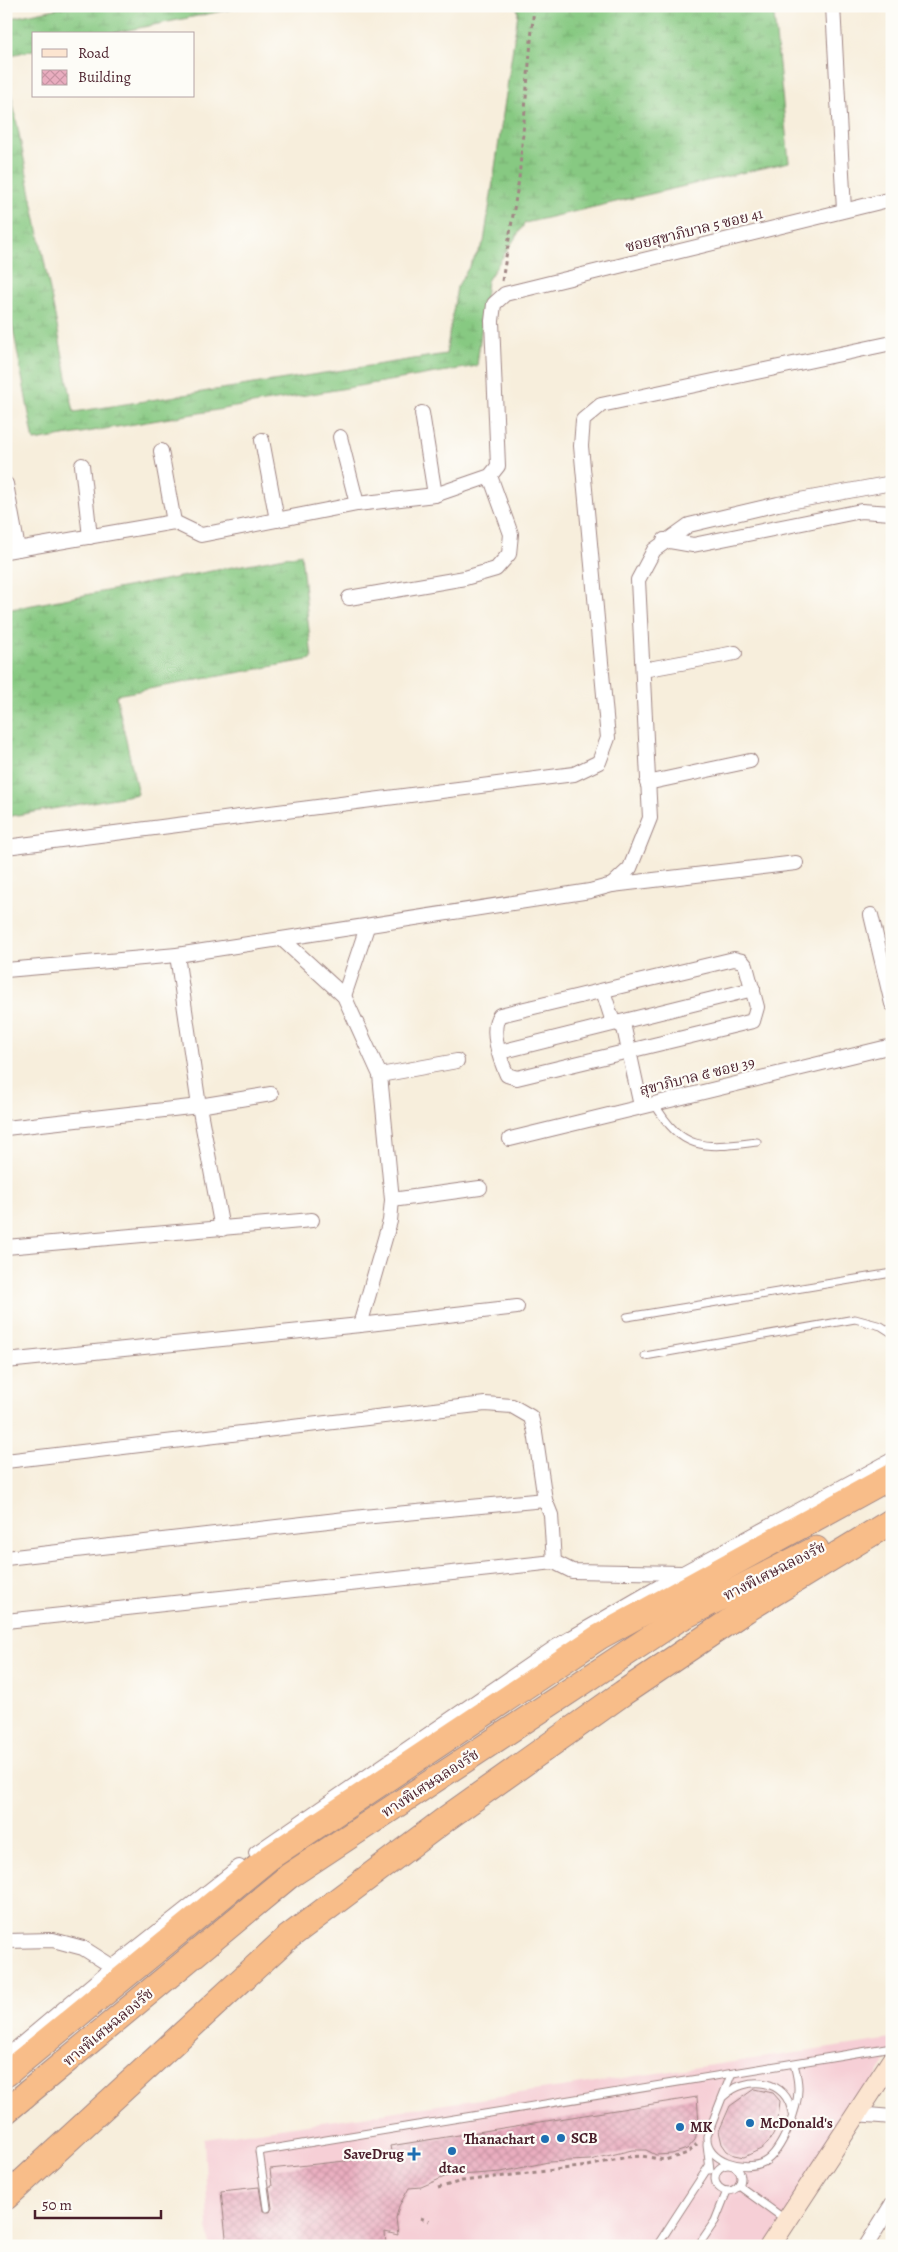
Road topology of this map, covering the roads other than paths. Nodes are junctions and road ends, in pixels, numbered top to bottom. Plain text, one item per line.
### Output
1 (833, 6) edge
2 (892, 199) edge
3 (844, 210) junction
4 (892, 343) edge
5 (422, 413) dead end
6 (340, 437) dead end
7 (262, 440) dead end
8 (161, 451) dead end
9 (82, 465) dead end
10 (490, 476) junction
11 (892, 483) edge
12 (6, 484) edge
13 (858, 488) junction
14 (435, 495) junction
15 (358, 504) junction
16 (778, 504) junction
17 (861, 511) junction
18 (892, 513) edge
19 (277, 520) junction
20 (174, 522) junction
21 (784, 527) junction
22 (90, 537) junction
23 (664, 540) junction
24 (12, 550) edge
25 (349, 598) dead end
26 (735, 653) dead end
27 (643, 670) junction
28 (750, 760) dead end
29 (647, 783) junction
30 (6, 847) edge
31 (796, 863) dead end
32 (612, 885) junction
33 (871, 915) dead end
34 (368, 927) junction
35 (282, 938) junction
36 (177, 955) junction
37 (6, 970) edge
38 (890, 987) edge
39 (753, 989) junction
40 (603, 991) junction
41 (344, 996) junction
42 (892, 1004) edge
43 (615, 1023) junction
44 (892, 1046) edge
45 (629, 1051) junction
46 (500, 1052) junction
47 (457, 1061) dead end
48 (380, 1075) junction
49 (271, 1094) dead end
50 (648, 1104) junction
51 (199, 1106) junction
52 (6, 1128) edge
53 (510, 1138) dead end
54 (757, 1142) dead end
55 (480, 1188) dead end
56 (392, 1200) junction
57 (312, 1220) dead end
58 (222, 1229) junction
59 (6, 1247) edge
60 (892, 1273) edge
61 (516, 1307) dead end
62 (627, 1317) dead end
63 (360, 1326) junction
64 (892, 1333) edge
65 (645, 1356) dead end
66 (6, 1361) edge
67 (892, 1460) edge
68 (6, 1461) edge
69 (892, 1476) edge
70 (544, 1500) junction
71 (892, 1511) edge
72 (892, 1521) edge
73 (6, 1558) edge
74 (554, 1562) junction
75 (683, 1573) junction
76 (6, 1621) edge
77 (6, 1941) edge
78 (113, 1968) junction
79 (892, 2047) edge
80 (6, 2057) edge
81 (892, 2060) edge
82 (794, 2064) junction
83 (6, 2074) edge
84 (730, 2074) junction
85 (722, 2098) junction
86 (6, 2111) edge
87 (856, 2114) junction
88 (792, 2115) junction
89 (892, 2117) edge
90 (707, 2141) junction
91 (709, 2166) junction
92 (715, 2179) junction
93 (739, 2186) junction
94 (727, 2191) junction
95 (6, 2197) edge
96 (892, 2204) edge
97 (266, 2208) dead end
98 (787, 2220) junction
99 (657, 2246) edge
100 (698, 2246) edge
101 (770, 2246) edge
102 (866, 2246) edge

1 - 3 street
2 - 3 street, ซอยสุขาภิบาล 5 ซอย 41
3 - 10 street, ซอยสุขาภิบาล 5 ซอย 41
4 - 30 street
5 - 14 street
6 - 15 street
7 - 19 street
8 - 20 street
9 - 22 street
10 - 14 street
10 - 25 street
11 - 13 street
12 - 24 street
13 - 16 street
13 - 17 street
14 - 15 street
15 - 19 street
16 - 21 street
16 - 23 street
17 - 18 street
17 - 21 street
19 - 20 street
20 - 22 street
21 - 23 street
22 - 24 street
23 - 27 street
26 - 27 street
27 - 29 street
28 - 29 street
29 - 32 street
31 - 32 street
32 - 34 street
33 - 38 street
34 - 35 street
34 - 41 street
35 - 36 street
35 - 41 street
36 - 37 street
36 - 51 street
38 - 42 street
39 - 40 street
39 - 43 street
39 - 45 street
40 - 43 street
40 - 46 street
41 - 48 street
43 - 45 street
43 - 46 street
44 - 50 street, สุขาภิบาล ๕ ซอย 39
45 - 46 street
45 - 50 street
47 - 48 street
48 - 56 street
49 - 51 street
50 - 53 street, สุขาภิบาล ๕ ซอย 39
50 - 54 lane
51 - 52 street
51 - 58 street
55 - 56 street
56 - 63 street
57 - 58 street
58 - 59 street
60 - 62 lane
61 - 63 street
63 - 66 street
64 - 65 lane
67 - 75 street
68 - 70 street
69 - 83 highway, ทางพิเศษฉลองรัช
70 - 73 street
70 - 74 street
71 - 86 highway, ทางพิเศษฉลองรัช
72 - 95 highway
74 - 75 street
74 - 76 street
75 - 78 street
77 - 78 street
78 - 80 street
79 - 82 lane
81 - 87 main road
82 - 84 lane
82 - 88 lane
84 - 85 lane
84 - 97 lane
85 - 88 lane
85 - 90 lane
87 - 89 street
87 - 98 main road
88 - 90 lane
90 - 91 lane
91 - 92 lane
91 - 99 lane
92 - 93 lane
92 - 94 lane
93 - 94 lane
93 - 98 lane
94 - 100 lane
96 - 102 street
98 - 101 main road

